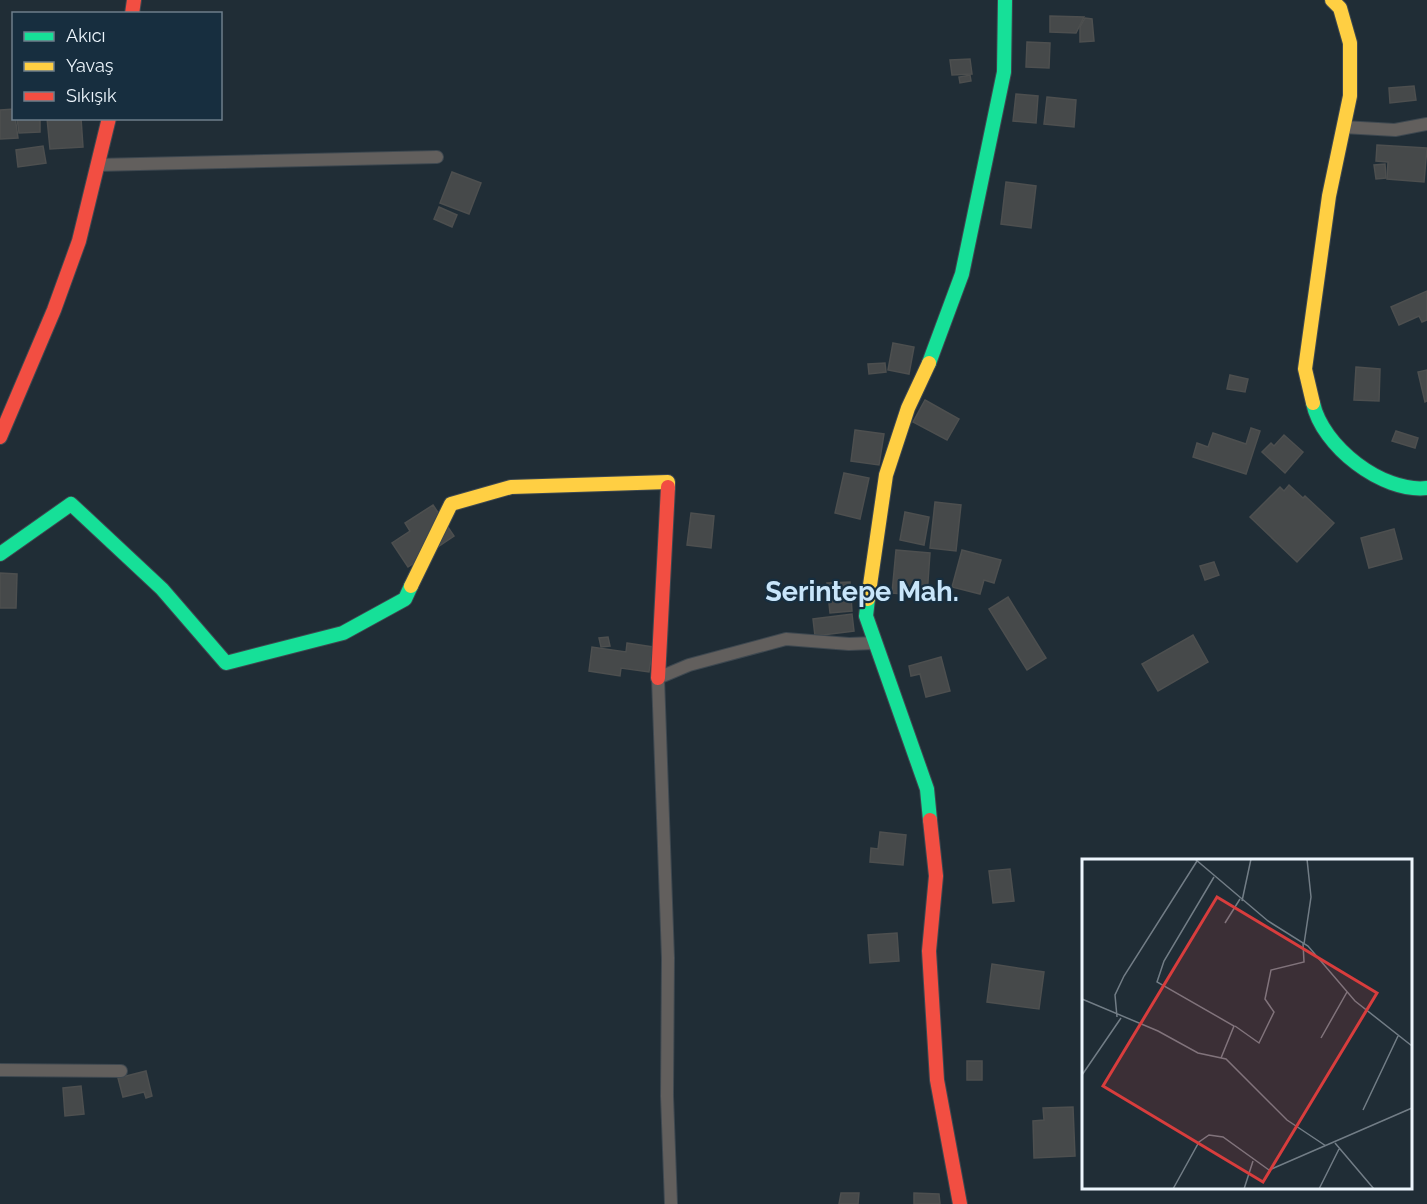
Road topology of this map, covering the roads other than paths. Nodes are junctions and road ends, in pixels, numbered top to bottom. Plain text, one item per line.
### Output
1 (1005, 0) edge
2 (1332, 0) edge
3 (108, 120) edge
4 (1427, 124) edge
5 (1343, 127) junction
6 (437, 157) dead end
7 (97, 165) junction
8 (0, 437) edge
9 (1427, 488) edge
10 (0, 554) edge
11 (875, 643) junction
12 (658, 678) junction
13 (0, 1070) edge
14 (121, 1071) dead end
15 (671, 1204) edge
16 (960, 1204) edge

1 - 11 street
2 - 5 street
3 - 7 street
4 - 5 street
5 - 9 street
6 - 7 street
7 - 8 street
10 - 12 street
11 - 12 street
11 - 16 street
12 - 15 street
13 - 14 street

